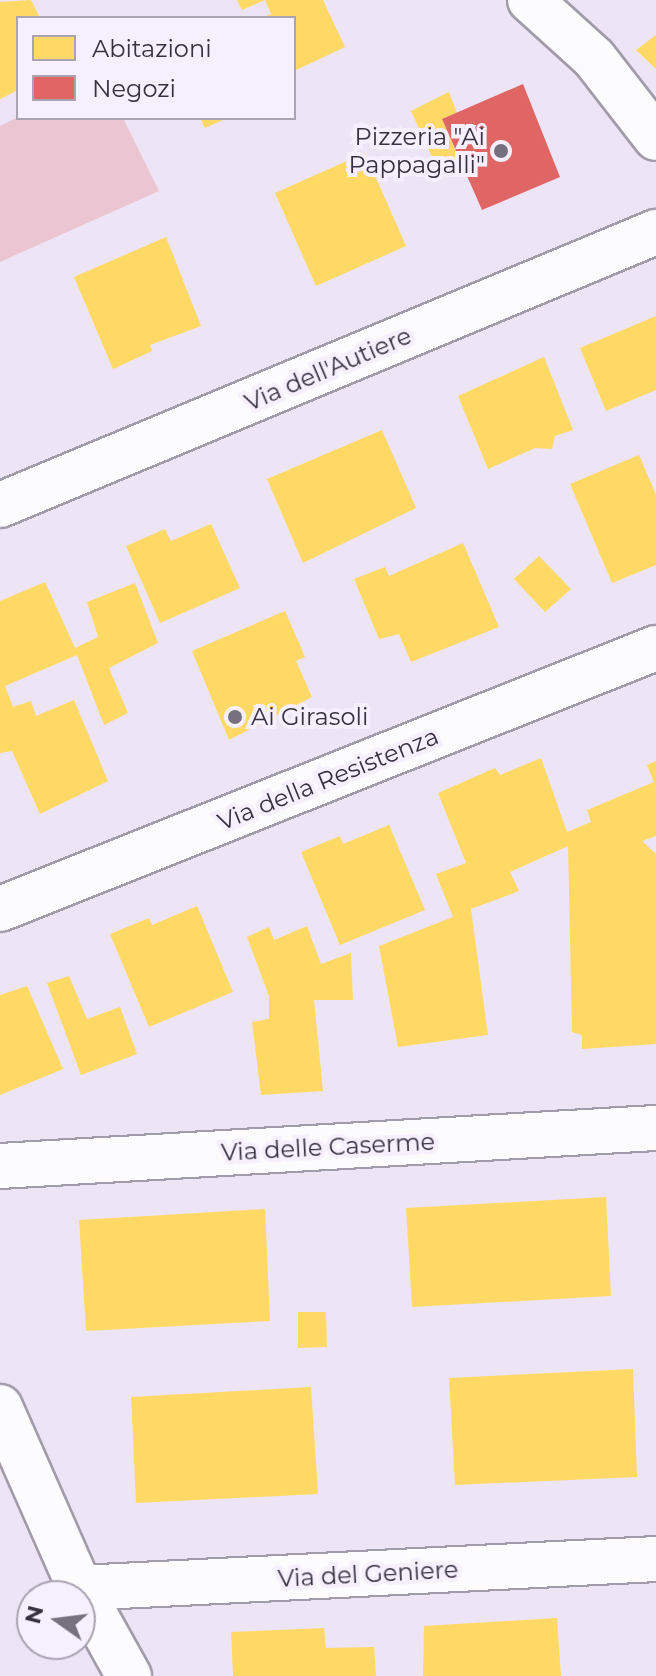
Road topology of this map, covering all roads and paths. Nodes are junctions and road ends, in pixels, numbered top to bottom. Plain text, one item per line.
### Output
1 (530, 0) edge
2 (656, 138) edge
3 (656, 232) edge
4 (0, 505) edge
5 (656, 648) edge
6 (0, 909) edge
7 (656, 1128) edge
8 (0, 1166) edge
9 (0, 1407) edge
10 (656, 1559) edge
11 (76, 1580) edge
12 (96, 1587) edge
13 (96, 1617) edge
14 (129, 1676) edge

1 - 2 street
3 - 4 street, Via dell'Autiere
5 - 6 street, Via della Resistenza
7 - 8 street, Via delle Caserme
9 - 11 street
10 - 12 street, Via del Geniere
13 - 14 street

